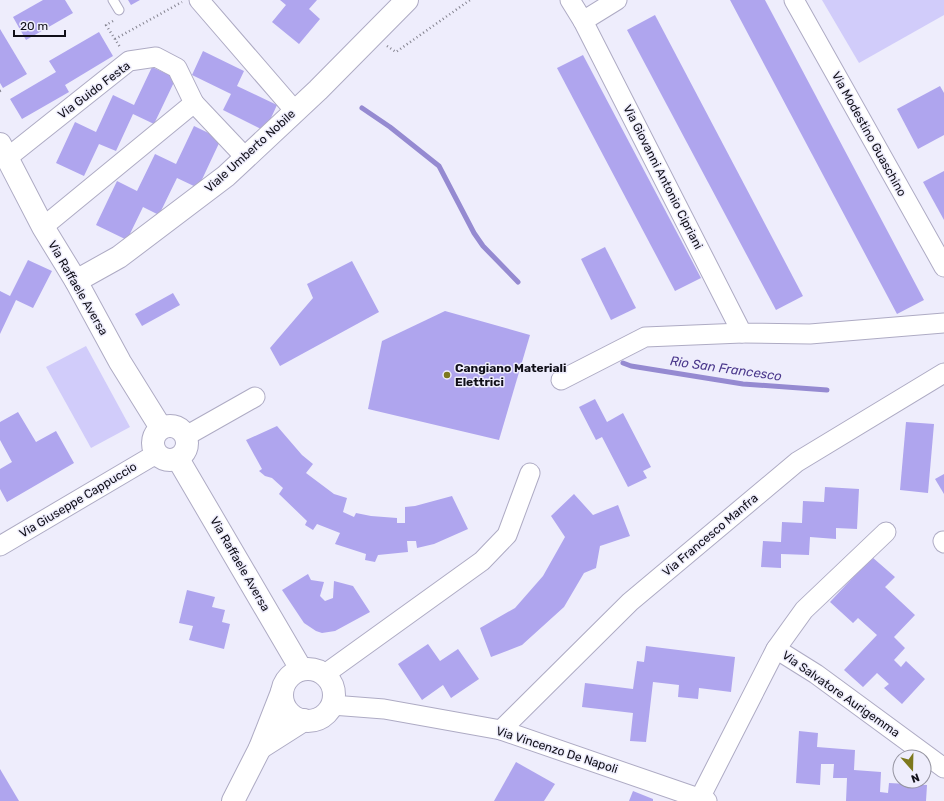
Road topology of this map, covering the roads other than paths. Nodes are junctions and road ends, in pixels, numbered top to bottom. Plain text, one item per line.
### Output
1 (113, 0) edge
2 (199, 0) edge
3 (407, 0) edge
4 (570, 0) edge
5 (617, 0) edge
6 (794, 0) edge
7 (119, 10) dead end
8 (583, 21) junction
9 (194, 103) junction
10 (295, 111) junction
11 (238, 150) junction
12 (3, 151) edge
13 (43, 227) junction
14 (944, 267) edge
15 (76, 282) junction
16 (944, 323) edge
17 (742, 333) junction
18 (944, 373) edge
19 (561, 380) dead end
20 (255, 397) dead end
21 (160, 428) junction
22 (186, 436) junction
23 (156, 454) junction
24 (178, 459) junction
25 (530, 472) dead end
26 (886, 532) dead end
27 (0, 546) edge
28 (776, 649) junction
29 (301, 670) junction
30 (325, 674) junction
31 (282, 692) junction
32 (332, 705) junction
33 (304, 720) junction
34 (501, 730) junction
35 (260, 748) junction
36 (944, 768) edge
37 (704, 800) edge
38 (233, 801) edge

1 - 7 lane
2 - 10 street
3 - 10 main road, Viale Umberto Nobile
4 - 8 street, Via Giovanni Antonio Cipriani
5 - 8 street
6 - 14 street, Via Modestino Guaschino
8 - 17 street, Via Giovanni Antonio Cipriani
9 - 11 street, Via Guido Festa
9 - 12 street, Via Guido Festa
9 - 13 street
10 - 11 main road, Viale Umberto Nobile
11 - 15 main road, Viale Umberto Nobile
12 - 13 main road, Via Raffaele Aversa
13 - 15 main road, Via Raffaele Aversa
15 - 21 main road, Via Raffaele Aversa
16 - 17 street
17 - 19 street
18 - 34 street, Via Francesco Manfra
20 - 22 street
21 - 22 main road
21 - 23 main road
22 - 24 main road
23 - 24 main road
23 - 27 street, Via Giuseppe Cappuccio
24 - 29 main road, Via Raffaele Aversa
25 - 30 street
26 - 28 street, Via Salvatore Aurigemma
28 - 36 street, Via Salvatore Aurigemma
28 - 37 street, Via Salvatore Aurigemma
29 - 30 main road
29 - 31 main road
30 - 32 main road
31 - 33 main road
31 - 35 main road
32 - 33 main road
32 - 34 street, Via Vincenzo De Napoli
33 - 35 main road
34 - 37 street, Via Vincenzo De Napoli
35 - 38 main road

